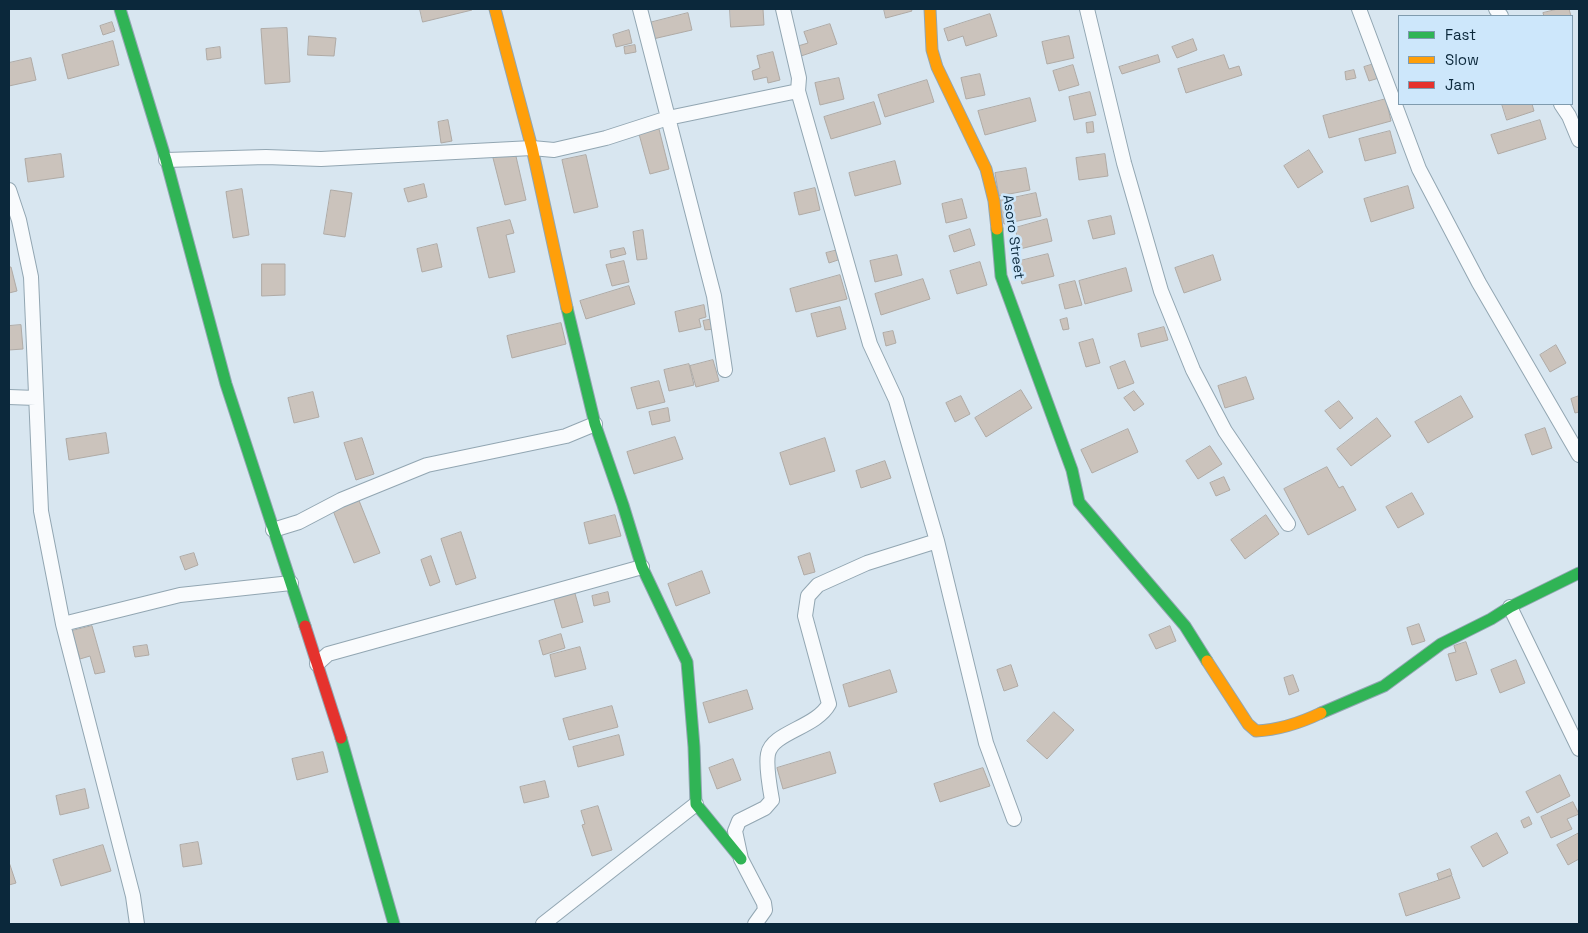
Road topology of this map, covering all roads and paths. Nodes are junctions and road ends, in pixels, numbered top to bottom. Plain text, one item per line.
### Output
1 (120, 9) edge
2 (495, 9) edge
3 (640, 9) edge
4 (783, 9) edge
5 (930, 9) edge
6 (1087, 9) edge
7 (1359, 9) edge
8 (798, 91) junction
9 (1562, 105) edge
10 (1574, 113) edge
11 (668, 118) junction
12 (1579, 140) edge
13 (532, 148) junction
14 (166, 160) junction
15 (9, 190) edge
16 (725, 370) dead end
17 (9, 397) edge
18 (36, 398) junction
19 (595, 424) junction
20 (1579, 455) edge
21 (1288, 524) dead end
22 (273, 530) junction
23 (937, 541) junction
24 (642, 567) junction
25 (1579, 573) edge
26 (291, 583) junction
27 (1510, 607) junction
28 (63, 624) junction
29 (317, 664) junction
30 (1579, 748) edge
31 (696, 804) junction
32 (1014, 819) dead end
33 (741, 859) junction
34 (137, 924) edge
35 (394, 924) edge
36 (543, 924) edge
37 (755, 924) edge

1 - 14 street
2 - 13 street
3 - 11 street
4 - 8 street
5 - 27 street, Asoro Street
6 - 21 street
7 - 20 street
8 - 11 street
8 - 23 street
9 - 10 street
10 - 12 street
11 - 13 street
11 - 16 street
13 - 14 street
13 - 19 street
14 - 22 street
15 - 18 street
17 - 18 street
18 - 28 street
19 - 22 street
19 - 24 street
22 - 26 street
23 - 32 street
23 - 33 street
24 - 29 street
24 - 31 street
25 - 27 street
26 - 28 street
26 - 29 street
27 - 30 street
28 - 34 street
29 - 35 street
31 - 33 street
31 - 36 street
33 - 37 street

